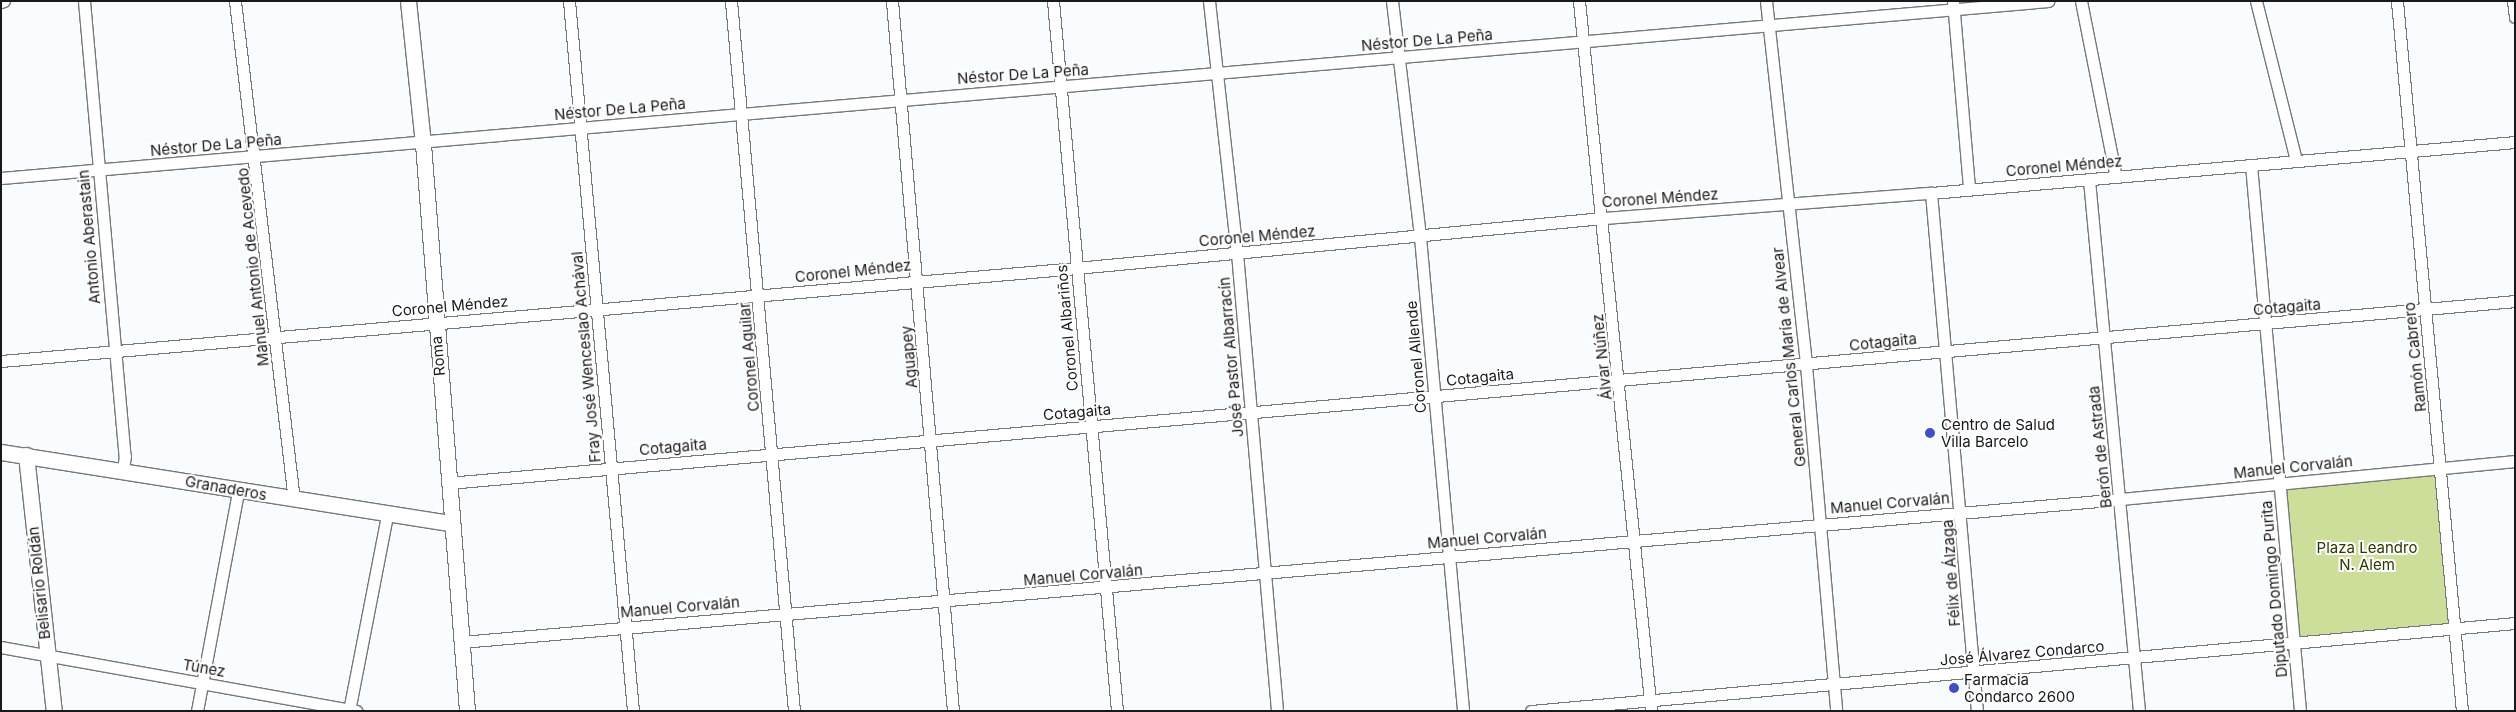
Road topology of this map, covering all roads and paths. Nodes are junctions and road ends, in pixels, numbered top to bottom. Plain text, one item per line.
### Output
1 (84, 1) edge
2 (235, 1) edge
3 (408, 1) edge
4 (569, 1) edge
5 (731, 1) edge
6 (892, 1) edge
7 (1053, 1) edge
8 (1208, 1) edge
9 (1392, 1) edge
10 (1579, 1) edge
11 (1766, 1) edge
12 (2048, 1) edge
13 (2081, 1) edge
14 (2256, 1) edge
15 (2397, 1) edge
16 (2513, 1) edge
17 (1953, 6) edge
18 (2515, 17) edge
19 (1769, 27) junction
20 (1584, 42) junction
21 (1398, 57) junction
22 (1216, 73) junction
23 (1060, 87) junction
24 (900, 99) junction
25 (741, 114) junction
26 (581, 127) junction
27 (2515, 142) edge
28 (423, 144) junction
29 (2411, 151) junction
30 (255, 157) junction
31 (2296, 160) junction
32 (2252, 165) junction
33 (98, 171) junction
34 (2116, 176) junction
35 (1, 178) edge
36 (2089, 180) junction
37 (1969, 188) junction
38 (1931, 193) junction
39 (1789, 204) junction
40 (1604, 218) junction
41 (1420, 236) junction
42 (1237, 253) junction
43 (1076, 268) junction
44 (917, 280) junction
45 (758, 295) junction
46 (2515, 302) edge
47 (596, 310) junction
48 (2425, 310) junction
49 (435, 322) junction
50 (2264, 324) junction
51 (275, 336) junction
52 (2104, 338) junction
53 (1945, 351) junction
54 (114, 352) junction
55 (1, 361) edge
56 (1806, 364) junction
57 (1619, 379) junction
58 (1435, 397) junction
59 (1251, 413) junction
60 (1091, 425) junction
61 (931, 440) junction
62 (1, 452) edge
63 (772, 453) junction
64 (26, 455) junction
65 (2515, 461) edge
66 (611, 468) junction
67 (123, 469) junction
68 (2441, 469) junction
69 (448, 483) junction
70 (2280, 484) junction
71 (238, 491) junction
72 (2121, 499) junction
73 (294, 500) junction
74 (1961, 511) junction
75 (388, 514) junction
76 (451, 524) junction
77 (1820, 525) junction
78 (1635, 540) junction
79 (1450, 556) junction
80 (1265, 572) junction
81 (1105, 588) junction
82 (944, 601) junction
83 (786, 613) junction
84 (2515, 623) edge
85 (625, 627) junction
86 (2454, 630) junction
87 (461, 642) junction
88 (2294, 642) junction
89 (1, 647) edge
90 (47, 654) junction
91 (2134, 659) junction
92 (1973, 672) junction
93 (201, 683) junction
94 (1834, 686) junction
95 (1651, 706) edge
96 (352, 710) edge
97 (54, 711) edge
98 (197, 711) edge
99 (467, 711) edge
100 (633, 711) edge
101 (794, 711) edge
102 (953, 711) edge
103 (1117, 711) edge
104 (1276, 711) edge
105 (1463, 711) edge
106 (1531, 711) edge
107 (1836, 711) edge
108 (1977, 711) edge
109 (2139, 711) edge
110 (2300, 711) edge
111 (2462, 711) edge

1 - 33 street, Antonio Aberastain
2 - 30 street, Manuel Antonio de Acevedo
3 - 28 street, Roma
4 - 26 street, Fray José Wenceslao Achával
5 - 25 street, Coronel Aguilar
6 - 24 street, Aguapey
7 - 23 street, Coronel Albariños
8 - 22 street, José Pastor Albarracín
9 - 21 street, Coronel Allende
10 - 20 street, Álvar Núñez
11 - 19 street, General Carlos María de Alvear
12 - 17 street, Néstor De La Peña
13 - 34 street
14 - 31 street
15 - 29 street, Ramón Cabrero
16 - 18 street
17 - 19 street, Néstor De La Peña
17 - 37 street
19 - 20 street, Néstor De La Peña
19 - 39 street, General Carlos María de Alvear
20 - 21 street, Néstor De La Peña
20 - 40 street, Álvar Núñez
21 - 22 street, Néstor De La Peña
21 - 41 street, Coronel Allende
22 - 23 street, Néstor De La Peña
22 - 42 street, José Pastor Albarracín
23 - 24 street, Néstor De La Peña
23 - 43 street, Coronel Albariños
24 - 25 street, Néstor De La Peña
24 - 44 street, Aguapey
25 - 26 street, Néstor De La Peña
25 - 45 street, Coronel Aguilar
26 - 28 street, Néstor De La Peña
26 - 47 street, Fray José Wenceslao Achával
27 - 29 street, Coronel Méndez
28 - 30 street, Néstor De La Peña
28 - 49 street, Roma
29 - 31 street, Coronel Méndez
29 - 48 street, Ramón Cabrero
30 - 33 street, Néstor De La Peña
30 - 51 street, Manuel Antonio de Acevedo
31 - 32 street, Coronel Méndez
32 - 34 street, Coronel Méndez
32 - 50 street, Diputado Domingo Purita
33 - 35 street, Néstor De La Peña
33 - 54 street, Antonio Aberastain
34 - 36 street, Coronel Méndez
36 - 37 street, Coronel Méndez
36 - 52 street, Berón de Astrada
37 - 38 street, Coronel Méndez
38 - 39 street, Coronel Méndez
38 - 53 street, Félix de Álzaga
39 - 40 street, Coronel Méndez
39 - 56 street, General Carlos María de Alvear
40 - 41 street, Coronel Méndez
40 - 57 street, Álvar Núñez
41 - 42 street, Coronel Méndez
41 - 58 street, Coronel Allende
42 - 43 street, Coronel Méndez
42 - 59 street, José Pastor Albarracín
43 - 44 street, Coronel Méndez
43 - 60 street, Coronel Albariños
44 - 45 street, Coronel Méndez
44 - 61 street, Aguapey
45 - 47 street, Coronel Méndez
45 - 63 street, Coronel Aguilar
46 - 48 street, Cotagaita
47 - 49 street, Coronel Méndez
47 - 66 street, Fray José Wenceslao Achával
48 - 50 street, Cotagaita
48 - 68 street, Ramón Cabrero
49 - 51 street, Coronel Méndez
49 - 69 street, Roma
50 - 52 street, Cotagaita
50 - 70 street, Diputado Domingo Purita
51 - 54 street, Coronel Méndez
51 - 73 street, Manuel Antonio de Acevedo
52 - 53 street, Cotagaita
52 - 72 street, Berón de Astrada
53 - 56 street, Cotagaita
53 - 74 street, Félix de Álzaga
54 - 55 street, Coronel Méndez
54 - 67 street, Antonio Aberastain
56 - 57 street, Cotagaita
56 - 77 street, General Carlos María de Alvear
57 - 58 street, Cotagaita
57 - 78 street, Álvar Núñez
58 - 59 street, Cotagaita
58 - 79 street, Coronel Allende
59 - 60 street, Cotagaita
59 - 80 street, José Pastor Albarracín
60 - 61 street, Cotagaita
60 - 81 street, Coronel Albariños
61 - 63 street, Cotagaita
61 - 82 street, Aguapey
62 - 64 street, Granaderos
63 - 66 street, Cotagaita
63 - 83 street, Coronel Aguilar
64 - 67 street, Granaderos
64 - 90 street, Belisario Roldán
65 - 68 street, Manuel Corvalán
66 - 69 street, Cotagaita
66 - 85 street, Fray José Wenceslao Achával
67 - 71 street, Granaderos
68 - 70 street, Manuel Corvalán
68 - 86 street, Ramón Cabrero
69 - 76 street, Roma
70 - 72 street, Manuel Corvalán
70 - 88 street, Diputado Domingo Purita
71 - 73 street, Granaderos
71 - 93 street
72 - 74 street, Manuel Corvalán
72 - 91 street, Berón de Astrada
73 - 75 street, Granaderos
74 - 77 street, Manuel Corvalán
74 - 92 street, Félix de Álzaga
75 - 76 street, Granaderos
75 - 96 street
76 - 87 street, Roma
77 - 78 street, Manuel Corvalán
77 - 94 street, General Carlos María de Alvear
78 - 79 street, Manuel Corvalán
78 - 95 street, Álvar Núñez
79 - 80 street, Manuel Corvalán
79 - 105 street, Coronel Allende
80 - 81 street, Manuel Corvalán
80 - 104 street, José Pastor Albarracín
81 - 82 street, Manuel Corvalán
81 - 103 street, Coronel Albariños
82 - 83 street, Manuel Corvalán
82 - 102 street, Aguapey
83 - 85 street, Manuel Corvalán
83 - 101 street, Coronel Aguilar
84 - 86 street, José Álvarez Condarco
85 - 87 street, Manuel Corvalán
85 - 100 street, Fray José Wenceslao Achával
86 - 88 street, José Álvarez Condarco
86 - 111 street, Ramón Cabrero
87 - 99 street, Roma
88 - 91 street, José Álvarez Condarco
88 - 110 street, Diputado Domingo Purita
89 - 90 street, Túnez
90 - 93 street, Túnez
90 - 97 street, Belisario Roldán
91 - 92 street, José Álvarez Condarco
91 - 109 street, Berón de Astrada
92 - 94 street, José Álvarez Condarco
92 - 108 street, Félix de Álzaga
93 - 96 street, Túnez
93 - 98 street
94 - 95 street, José Álvarez Condarco
94 - 107 street, General Carlos María de Alvear
95 - 106 street, José Álvarez Condarco

